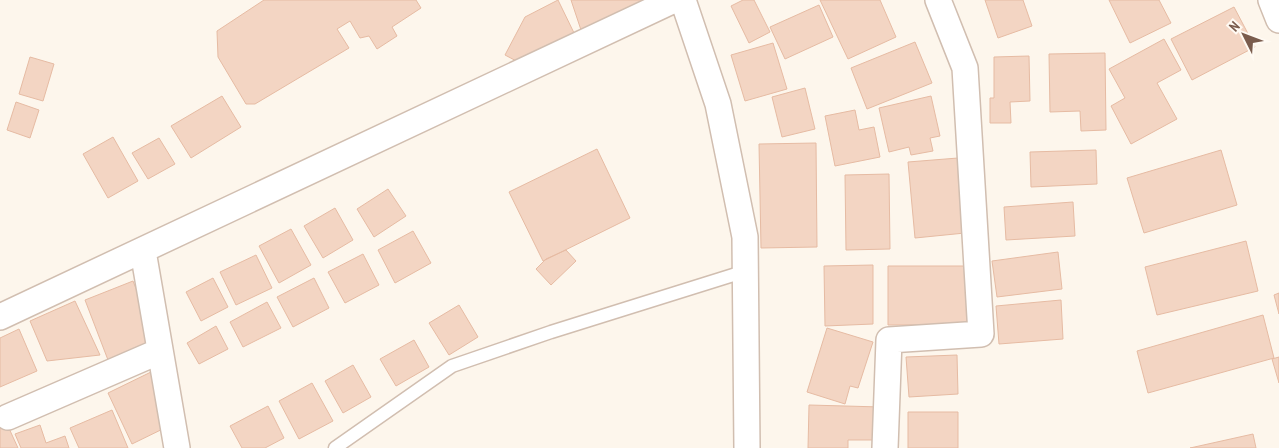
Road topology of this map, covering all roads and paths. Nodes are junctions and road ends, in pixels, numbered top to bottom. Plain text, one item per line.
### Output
1 (674, 0) edge
2 (682, 0) edge
3 (938, 0) edge
4 (1271, 0) edge
5 (1279, 20) edge
6 (143, 251) junction
7 (746, 271) junction
8 (0, 317) edge
9 (160, 351) junction
10 (8, 417) dead end
11 (177, 448) edge
12 (335, 448) edge
13 (747, 448) edge
14 (885, 448) edge

1 - 6 street
2 - 7 street
3 - 14 street
4 - 5 street
6 - 8 street
6 - 9 street
7 - 12 lane
7 - 13 street
9 - 10 street
9 - 11 street

